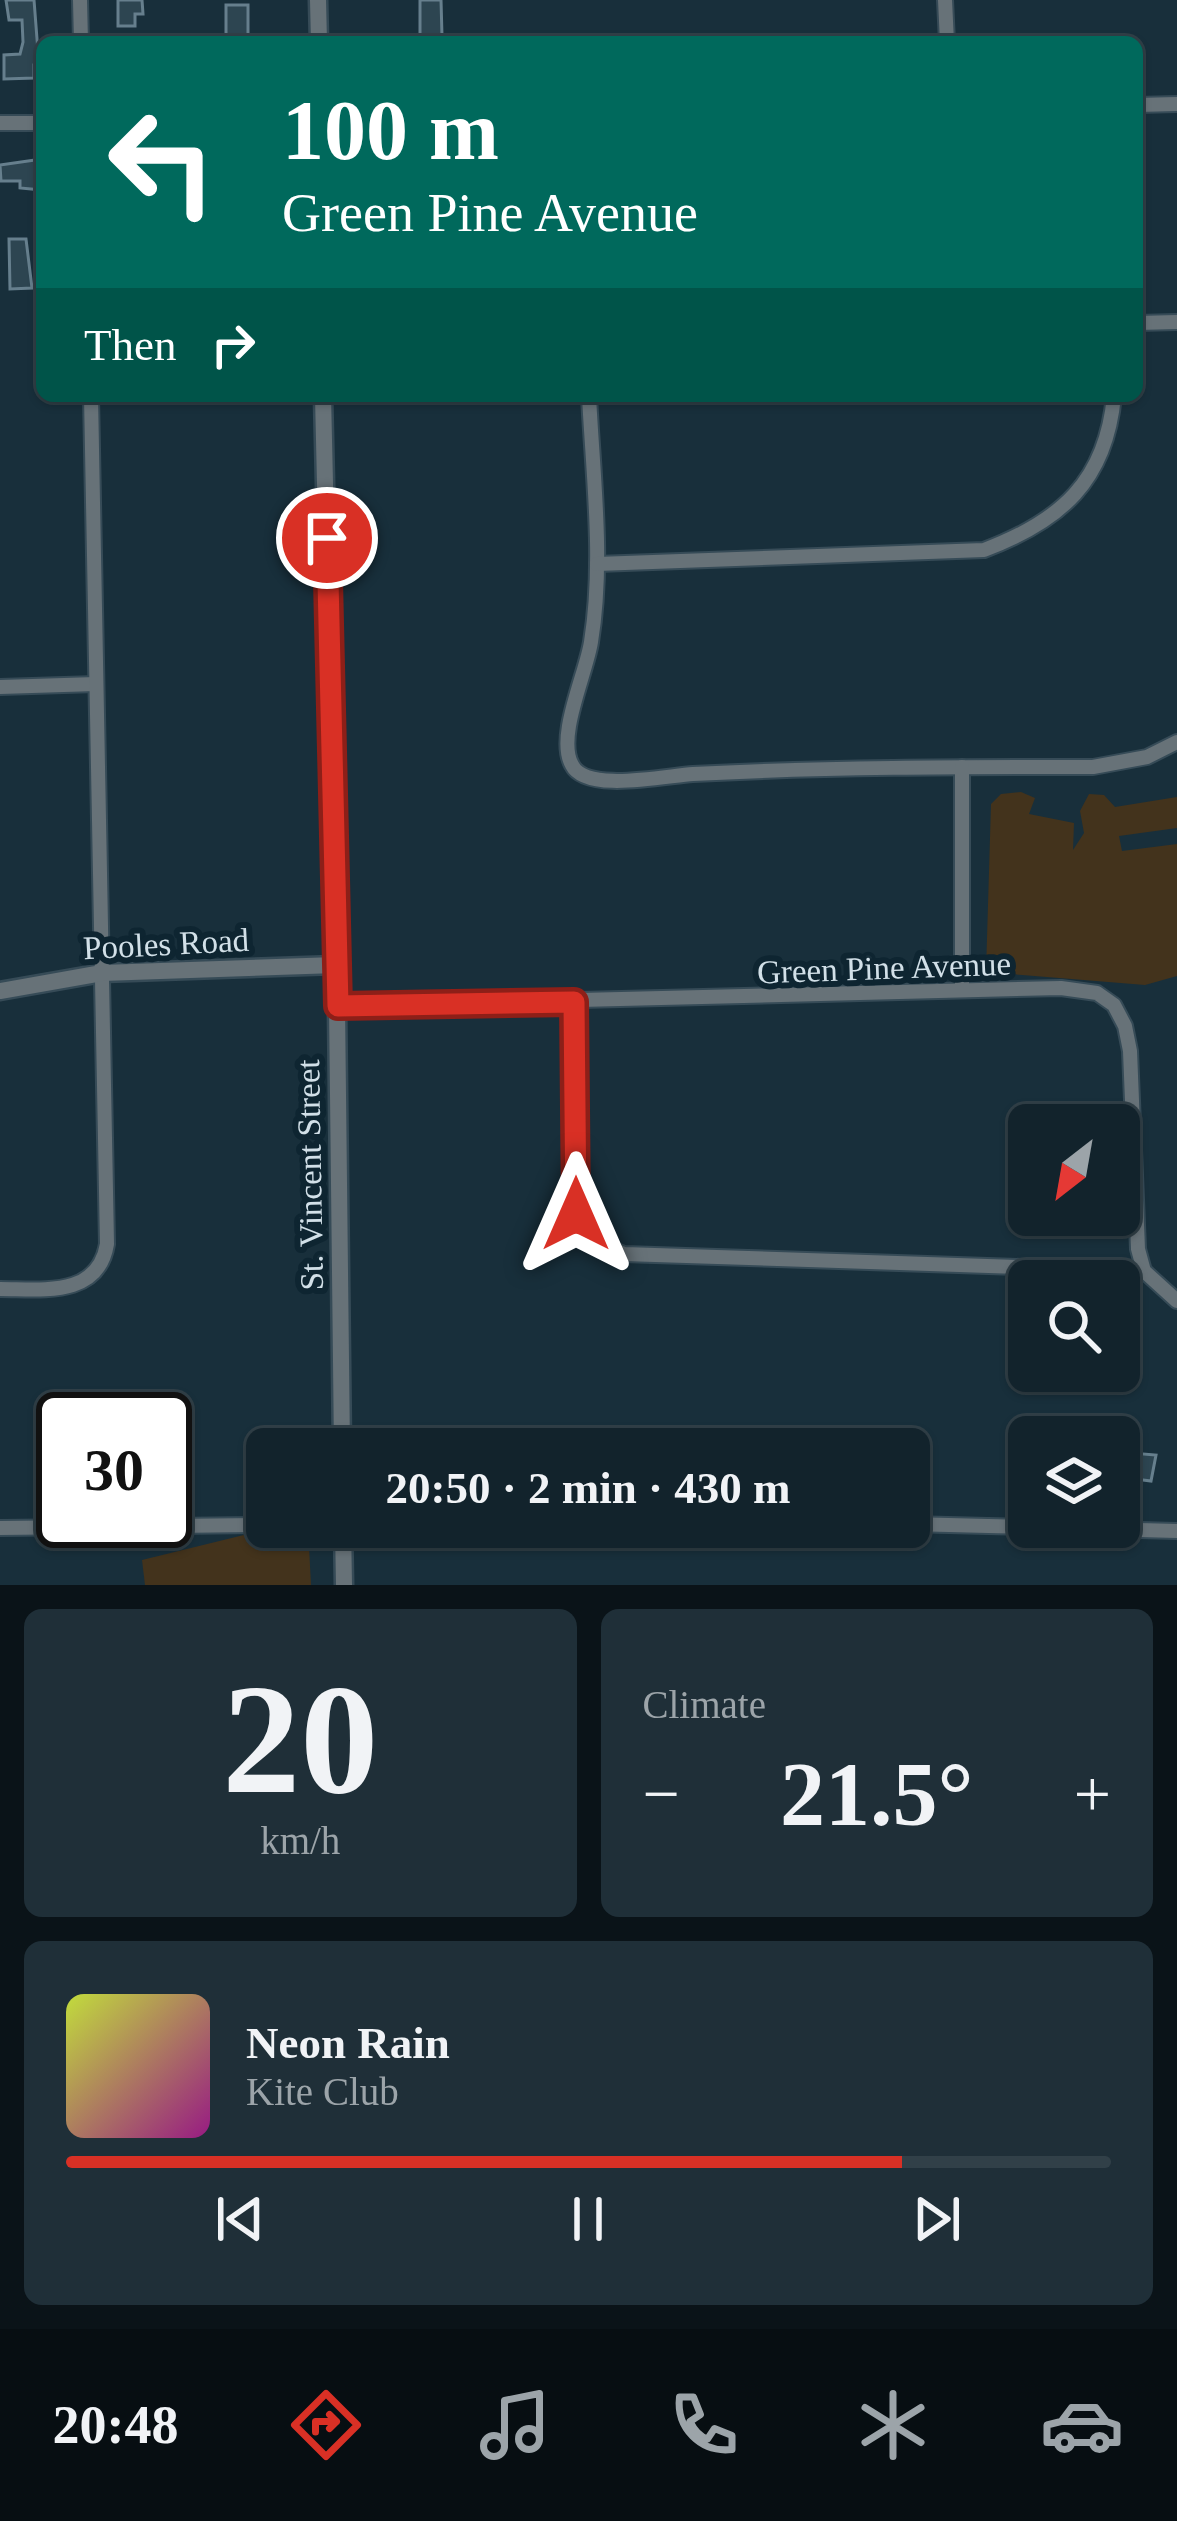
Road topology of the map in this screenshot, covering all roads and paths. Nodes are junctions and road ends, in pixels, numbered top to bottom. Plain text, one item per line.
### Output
1 (80, 0) edge
2 (318, 0) edge
3 (946, 0) edge
4 (81, 36) edge
5 (320, 36) edge
6 (946, 36) edge
7 (1177, 104) edge
8 (1143, 105) edge
9 (0, 123) edge
10 (36, 123) edge
11 (1177, 322) edge
12 (1143, 323) edge
13 (91, 402) edge
14 (323, 402) edge
15 (589, 402) edge
16 (1113, 402) edge
17 (597, 563) junction
18 (96, 684) junction
19 (0, 687) edge
20 (1177, 742) edge
21 (962, 767) junction
22 (336, 965) junction
23 (102, 973) junction
24 (962, 989) junction
25 (0, 991) edge
26 (574, 1002) junction
27 (338, 1006) junction
28 (1144, 1271) junction
29 (0, 1289) edge
30 (1177, 1301) edge
31 (342, 1428) edge
32 (246, 1525) edge
33 (930, 1525) edge
34 (0, 1528) edge
35 (1177, 1531) edge
36 (343, 1548) edge
37 (344, 1585) edge

1 - 4 street
2 - 5 street
3 - 6 street
7 - 8 street
9 - 10 street
11 - 12 street
13 - 18 street
14 - 22 street, St. Vincent Street
15 - 17 street
16 - 17 street
17 - 21 street
18 - 19 street
18 - 23 street
20 - 21 street
21 - 24 street
22 - 23 street, Pooles Road
22 - 27 street, St. Vincent Street
23 - 25 street, Pooles Road
23 - 29 street
24 - 26 street, Green Pine Avenue
24 - 28 street, Green Pine Avenue
26 - 27 street, Green Pine Avenue
26 - 28 street
27 - 31 street, St. Vincent Street
28 - 30 street
32 - 34 street
33 - 35 street
36 - 37 street

